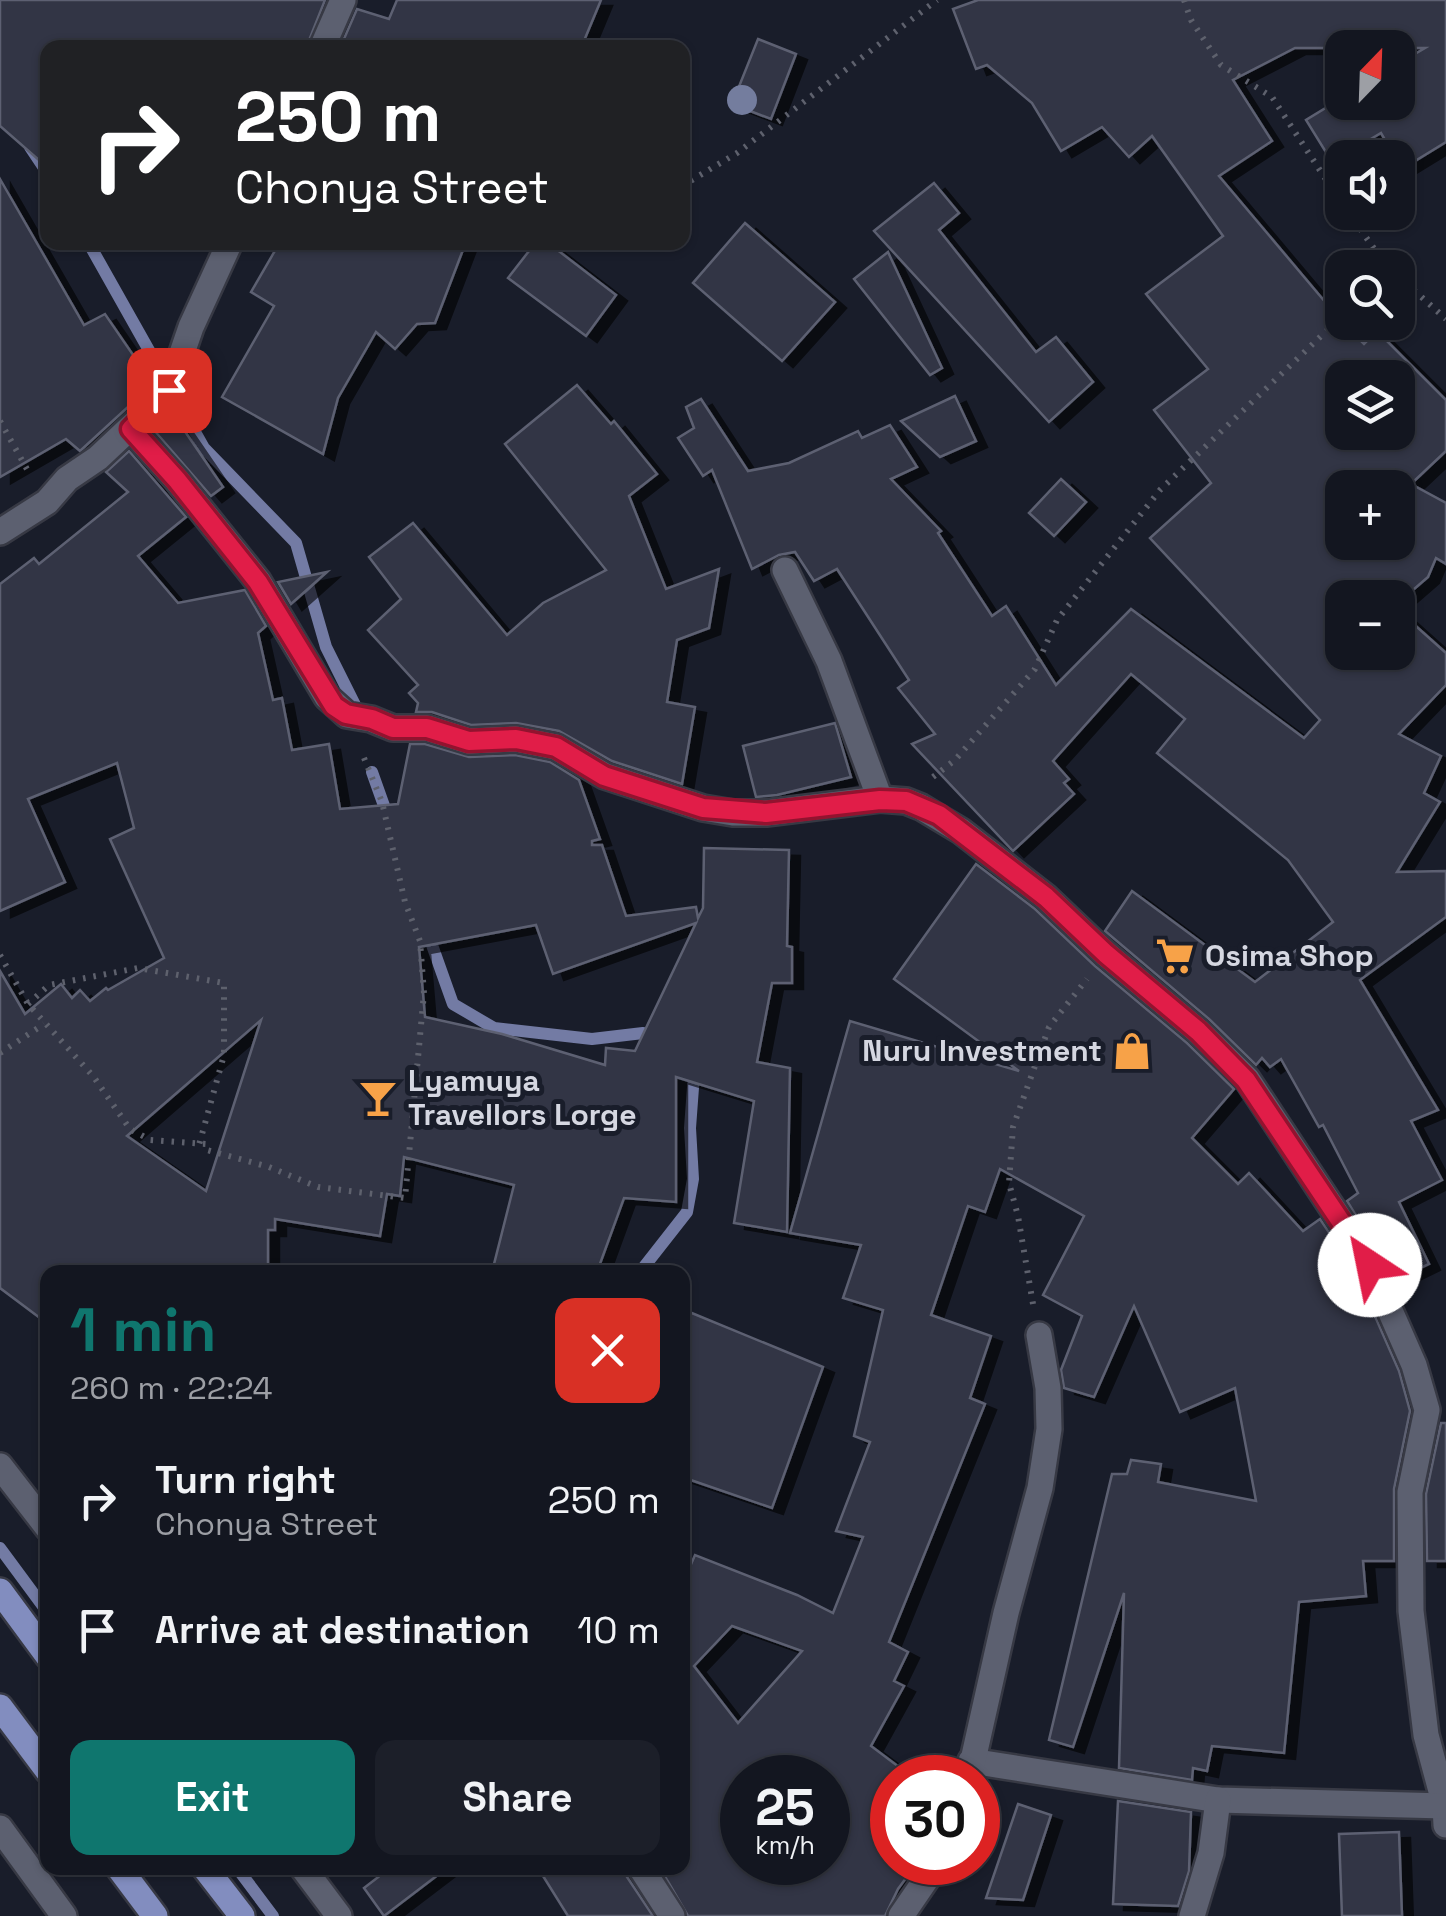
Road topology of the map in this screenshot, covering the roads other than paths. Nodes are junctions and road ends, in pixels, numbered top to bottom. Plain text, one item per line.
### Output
1 (343, 0) edge
2 (326, 40) edge
3 (226, 250) edge
4 (131, 429) junction
5 (0, 532) edge
6 (785, 570) dead end
7 (893, 800) junction
8 (1039, 1335) road end
9 (0, 1466) edge
10 (40, 1518) edge
11 (0, 1591) edge
12 (40, 1645) edge
13 (0, 1707) edge
14 (973, 1755) edge
15 (40, 1760) edge
16 (1000, 1773) edge
17 (1218, 1800) junction
18 (1445, 1816) edge
19 (0, 1828) edge
20 (124, 1875) edge
21 (210, 1875) edge
22 (308, 1875) edge
23 (646, 1875) edge
24 (922, 1885) edge
25 (64, 1916) edge
26 (156, 1916) edge
27 (242, 1916) edge
28 (339, 1916) edge
29 (672, 1916) edge
30 (901, 1916) edge
31 (1192, 1916) edge

1 - 2 street
3 - 4 street
4 - 5 street
4 - 7 street
6 - 7 street
7 - 18 street
8 - 14 street
9 - 10 street
11 - 12 main road
13 - 15 main road
16 - 17 street
17 - 18 street
17 - 31 street
19 - 25 street
20 - 26 main road
21 - 27 main road
22 - 28 street
23 - 29 street
24 - 30 street

